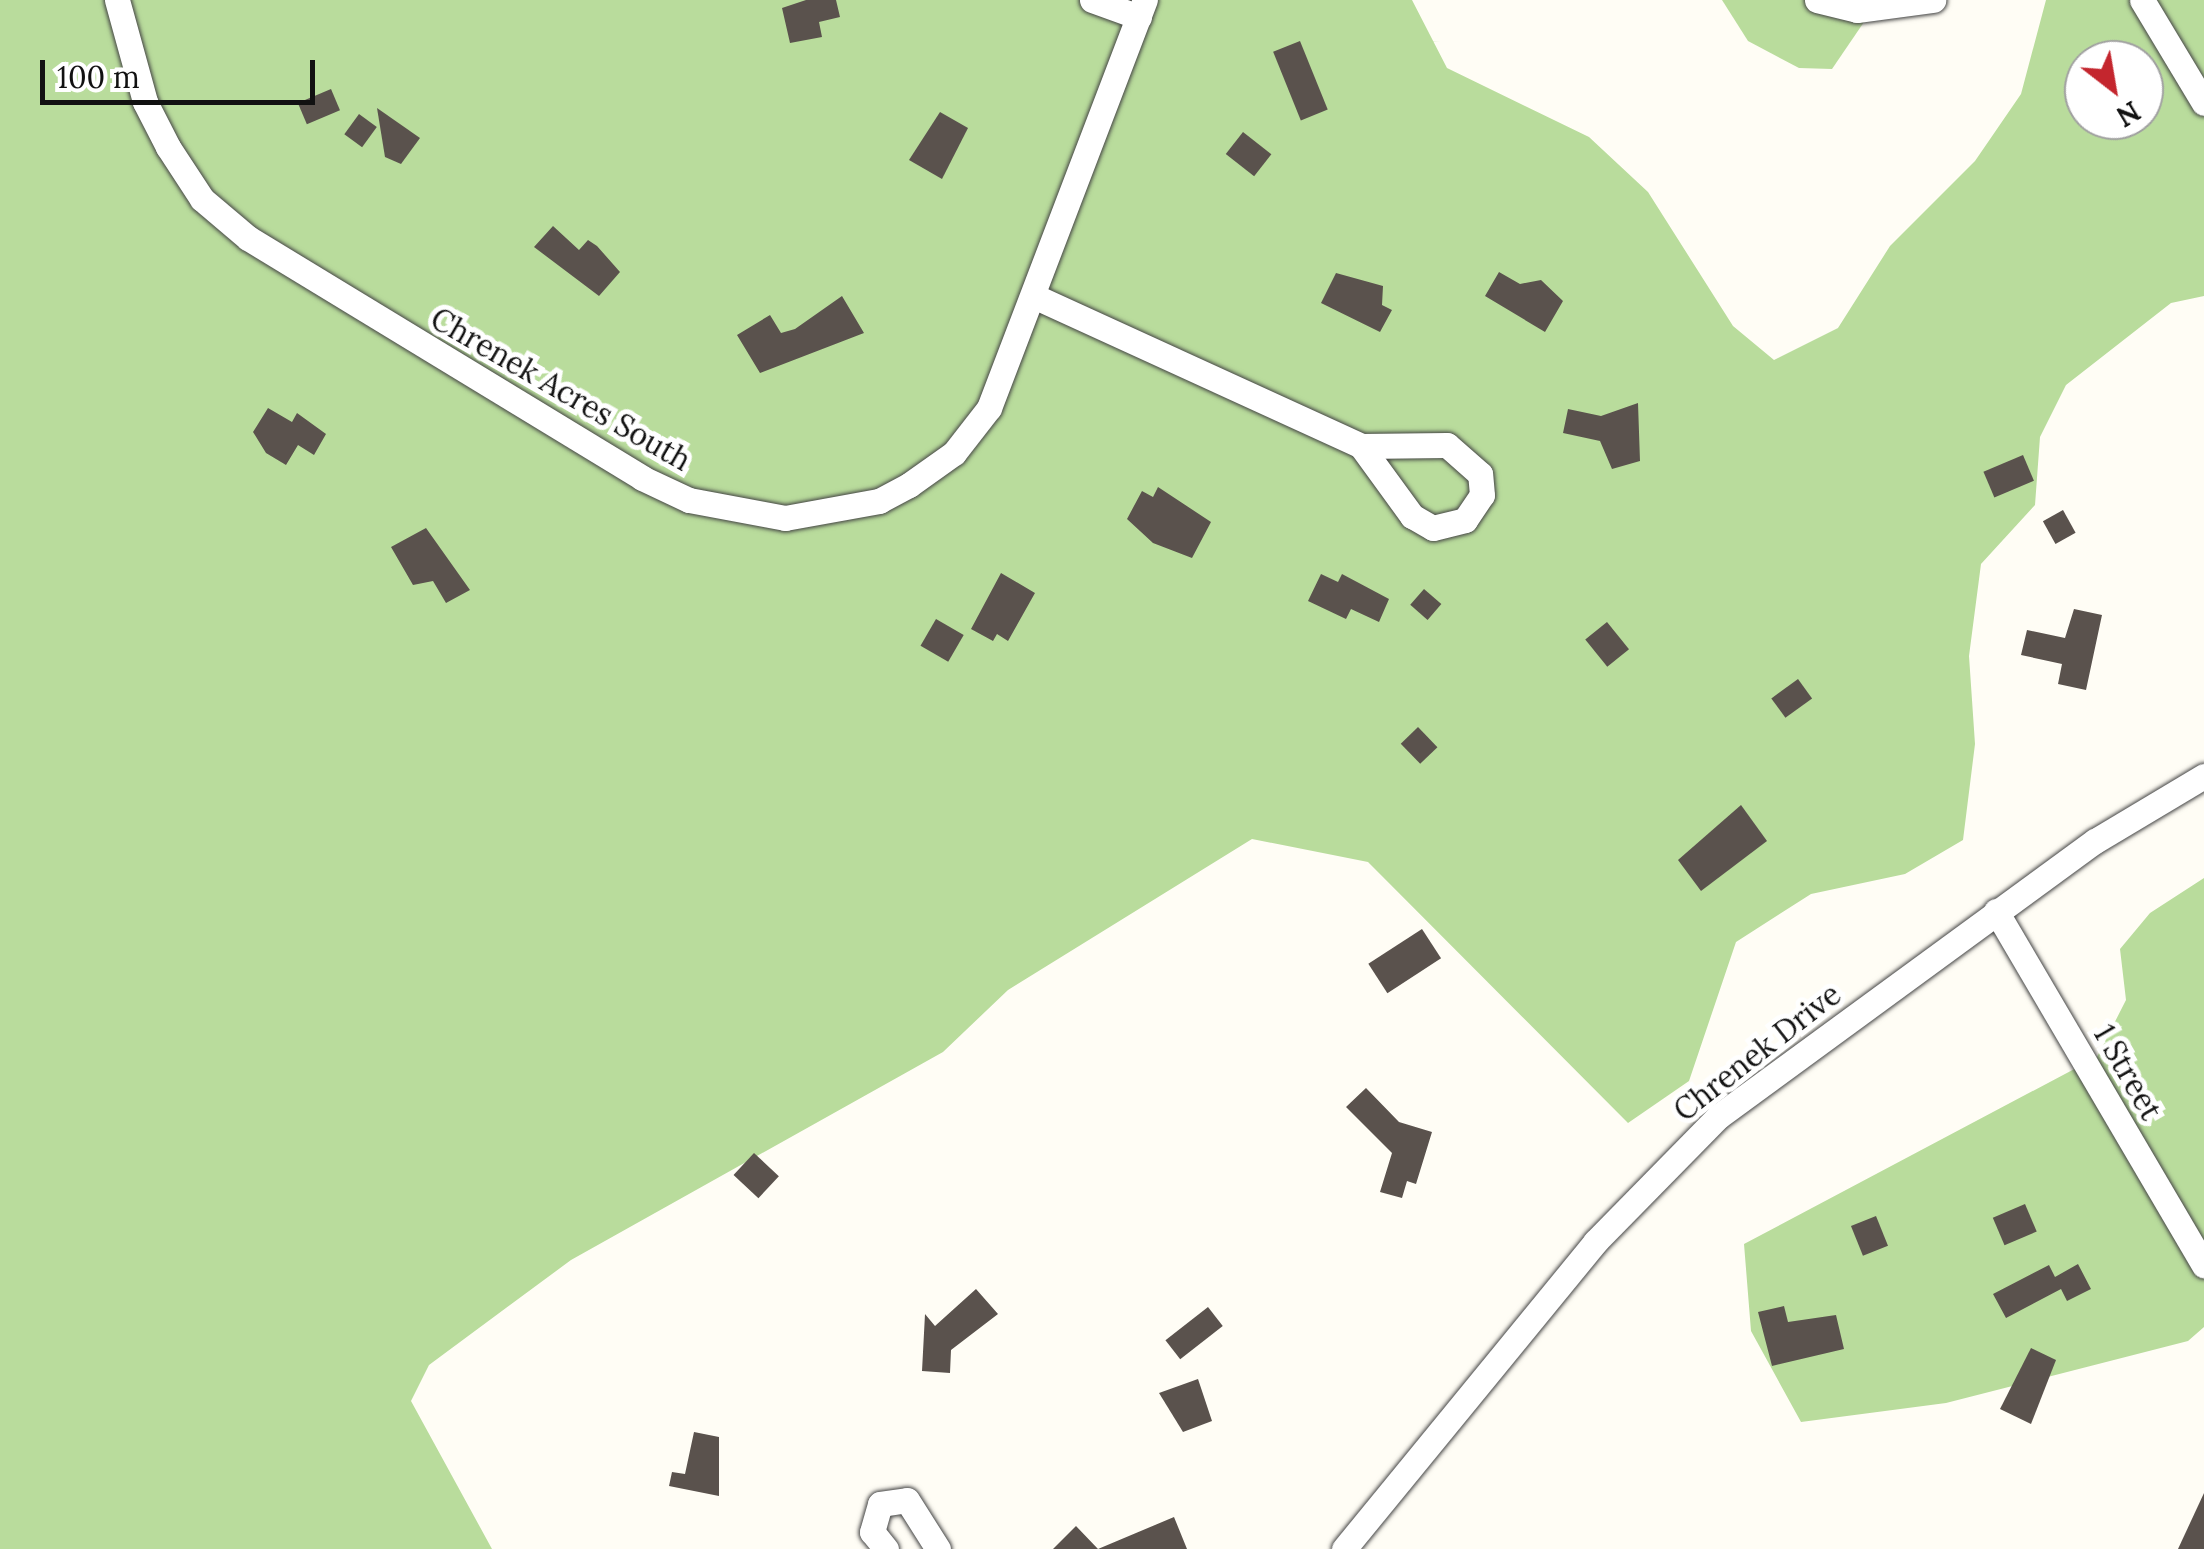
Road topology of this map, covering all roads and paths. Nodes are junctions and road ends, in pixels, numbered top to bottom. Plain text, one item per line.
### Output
1 (117, 0) edge
2 (1092, 0) edge
3 (1818, 0) edge
4 (1934, 0) edge
5 (2142, 0) edge
6 (1142, 8) edge
7 (2204, 103) edge
8 (1036, 297) junction
9 (1361, 446) junction
10 (2204, 776) edge
11 (1996, 911) junction
12 (2204, 1265) edge
13 (886, 1549) edge
14 (938, 1549) edge
15 (1344, 1549) edge

1 - 8 street, Chrenek Acres South
2 - 6 street
3 - 4 street
5 - 7 street
6 - 8 street, Chrenek Acres South
8 - 9 street
9 - 9 street
10 - 11 street, Chrenek Drive
11 - 12 street, 1 Street
11 - 15 street, Chrenek Drive
13 - 14 street

